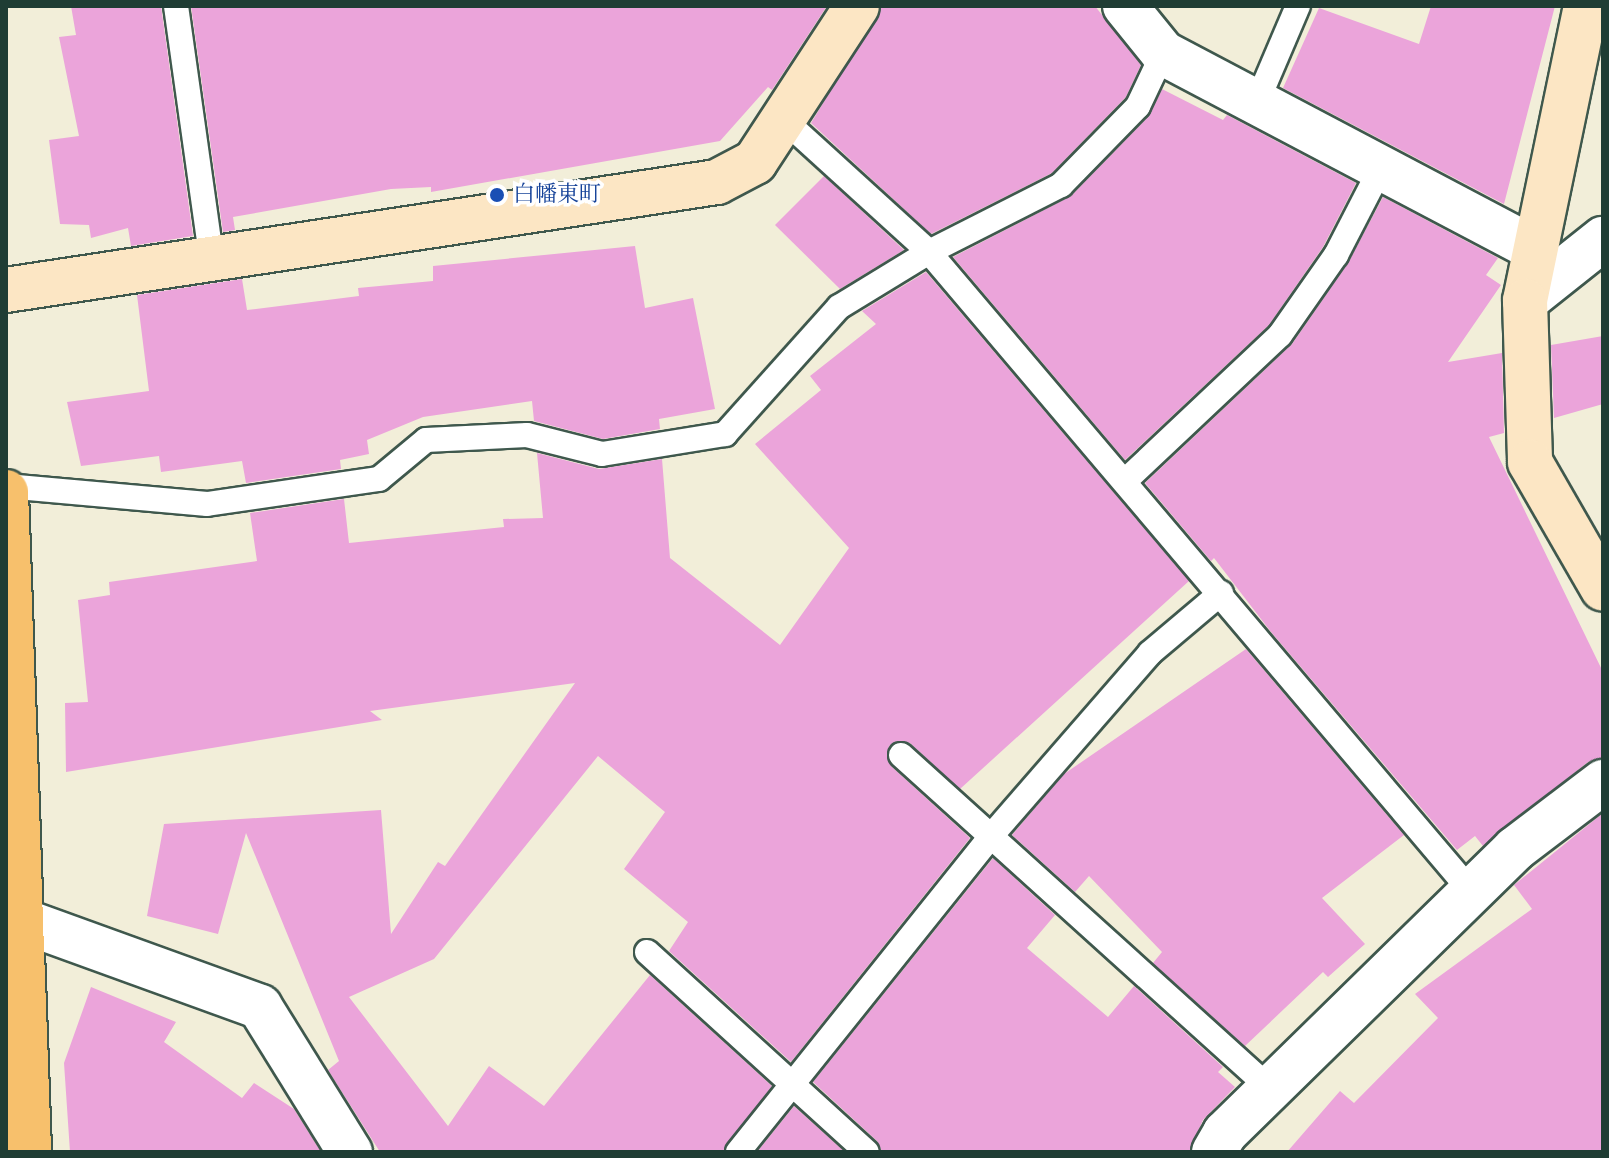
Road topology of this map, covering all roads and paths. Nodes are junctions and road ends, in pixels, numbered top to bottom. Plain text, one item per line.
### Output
1 (176, 6) edge
2 (857, 6) edge
3 (1125, 6) edge
4 (1298, 6) edge
5 (1586, 6) edge
6 (1163, 53) junction
7 (1257, 102) junction
8 (783, 119) junction
9 (1381, 168) junction
10 (1603, 239) edge
11 (1535, 249) junction
12 (929, 252) junction
13 (212, 262) junction
14 (6, 290) edge
15 (1525, 301) junction
16 (1125, 481) junction
17 (6, 489) edge
18 (6, 536) edge
19 (1603, 589) edge
20 (1221, 593) junction
21 (901, 755) dead end
22 (1603, 782) edge
23 (991, 836) junction
24 (1471, 891) junction
25 (23, 921) junction
26 (647, 952) dead end
27 (792, 1084) junction
28 (1270, 1089) junction
29 (29, 1152) edge
30 (350, 1152) edge
31 (738, 1152) edge
32 (867, 1152) edge
33 (1214, 1152) edge

1 - 13 lane
2 - 8 street
3 - 6 street
4 - 7 lane
5 - 11 street
6 - 7 street
6 - 12 lane
7 - 9 street
8 - 12 lane
8 - 13 street
9 - 11 street
9 - 16 lane
10 - 15 street
11 - 15 street
12 - 16 lane
12 - 17 lane
13 - 14 street
15 - 19 street
16 - 20 lane
17 - 18 main road
18 - 25 main road
20 - 23 lane
20 - 24 lane
21 - 23 lane
22 - 24 street
23 - 27 lane
23 - 28 lane
24 - 28 street
25 - 29 main road
25 - 30 street
26 - 27 lane
27 - 31 lane
27 - 32 lane
28 - 33 street

